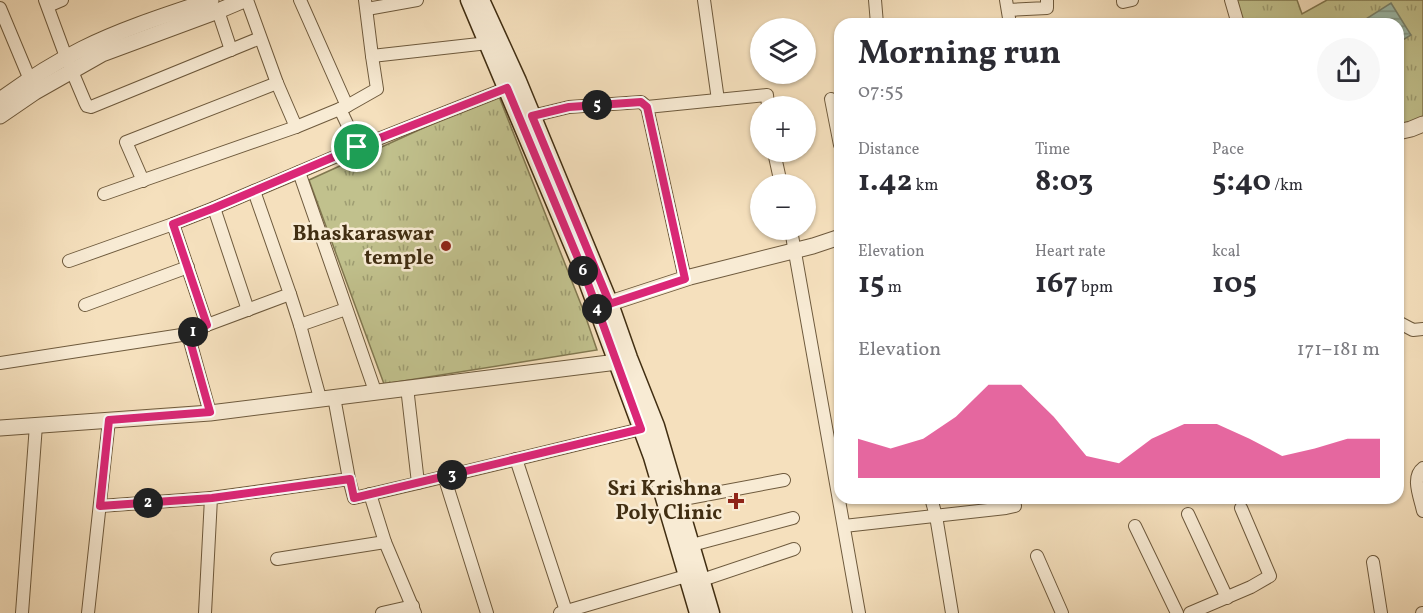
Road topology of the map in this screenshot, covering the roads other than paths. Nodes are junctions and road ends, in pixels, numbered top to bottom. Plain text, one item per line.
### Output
1 (62, 0) edge
2 (245, 0) edge
3 (300, 0) edge
4 (417, 0) edge
5 (469, 0) edge
6 (481, 0) edge
7 (704, 0) edge
8 (875, 0) edge
9 (1047, 0) edge
10 (1123, 0) edge
11 (1132, 0) edge
12 (1231, 0) edge
13 (46, 3) edge
14 (366, 5) edge
15 (1007, 5) edge
16 (215, 6) edge
17 (0, 8) edge
18 (183, 10) edge
19 (877, 18) edge
20 (1236, 18) edge
21 (260, 38) junction
22 (488, 43) junction
23 (231, 50) junction
24 (372, 56) junction
25 (69, 64) junction
26 (277, 83) junction
27 (33, 86) junction
28 (507, 88) junction
29 (750, 97) edge
30 (831, 99) dead end
31 (0, 100) edge
32 (718, 100) junction
33 (647, 107) junction
34 (344, 108) junction
35 (834, 114) edge
36 (0, 116) edge
37 (532, 116) junction
38 (1423, 124) edge
39 (296, 127) junction
40 (1404, 131) edge
41 (357, 147) junction
42 (299, 172) junction
43 (143, 181) junction
44 (254, 191) junction
45 (104, 194) dead end
46 (214, 208) junction
47 (173, 224) junction
48 (834, 239) edge
49 (793, 240) edge
50 (795, 250) junction
51 (69, 261) dead end
52 (188, 267) junction
53 (685, 279) junction
54 (290, 294) junction
55 (85, 305) dead end
56 (603, 306) junction
57 (346, 309) junction
58 (248, 310) junction
59 (207, 325) junction
60 (300, 325) junction
61 (1404, 325) edge
62 (1423, 329) edge
63 (188, 334) junction
64 (617, 362) junction
65 (0, 363) edge
66 (407, 387) junction
67 (375, 391) junction
68 (327, 397) junction
69 (210, 412) junction
70 (109, 420) junction
71 (36, 425) junction
72 (0, 428) edge
73 (641, 429) junction
74 (516, 459) junction
75 (1423, 468) edge
76 (834, 470) edge
77 (444, 476) junction
78 (350, 479) junction
79 (784, 480) dead end
80 (418, 483) junction
81 (370, 494) junction
82 (212, 498) junction
83 (678, 500) junction
84 (840, 504) edge
85 (933, 504) edge
86 (1014, 504) edge
87 (100, 506) junction
88 (1241, 508) dead end
89 (1423, 511) edge
90 (1188, 514) dead end
91 (936, 516) junction
92 (793, 518) dead end
93 (844, 526) junction
94 (1135, 526) dead end
95 (385, 542) junction
96 (692, 545) junction
97 (794, 549) dead end
98 (1037, 555) dead end
99 (277, 559) dead end
100 (1373, 562) dead end
101 (696, 576) junction
102 (1227, 598) junction
103 (414, 609) edge
104 (562, 612) edge
105 (22, 613) edge
106 (88, 613) edge
107 (205, 613) edge
108 (382, 613) edge
109 (487, 613) edge
110 (698, 613) edge
111 (711, 613) edge
112 (859, 613) edge
113 (952, 613) edge
114 (1062, 613) edge
115 (1177, 613) edge
116 (1190, 613) edge
117 (1381, 613) edge

1 - 13 street
2 - 16 street
2 - 21 street
3 - 34 street
4 - 14 street
5 - 22 main road
6 - 37 main road
7 - 32 street
8 - 19 street
9 - 15 street
10 - 11 street
12 - 20 street
13 - 25 street
14 - 24 street
16 - 18 street
16 - 23 street
17 - 27 street
18 - 25 street
21 - 23 street
21 - 26 street
22 - 24 street
22 - 28 main road
23 - 25 street
24 - 34 street
25 - 27 street
26 - 39 street
26 - 43 street
27 - 31 street
27 - 36 street
28 - 41 street
28 - 56 main road
29 - 32 street
30 - 35 street
32 - 33 street
33 - 37 street
33 - 53 street
34 - 39 street
34 - 41 street
37 - 56 main road
38 - 40 street
39 - 43 street
41 - 42 street
42 - 44 street
42 - 57 street
43 - 45 street
44 - 46 street
44 - 54 street
46 - 47 street
46 - 58 street
47 - 51 street
47 - 52 street
48 - 50 street
49 - 50 street
50 - 53 street
50 - 76 street
52 - 55 street
52 - 59 street
53 - 56 street
54 - 58 street
54 - 60 street
56 - 64 main road
56 - 83 main road
57 - 60 street
57 - 67 street
58 - 59 street
59 - 63 street
60 - 68 street
61 - 62 street
63 - 65 street
63 - 69 street
64 - 66 street
64 - 73 main road
66 - 67 street
66 - 80 street
67 - 68 street
68 - 69 street
68 - 78 street
69 - 70 street
70 - 71 street
70 - 87 street
71 - 72 street
71 - 105 street
73 - 74 street
73 - 101 main road
74 - 77 street
74 - 104 street
75 - 89 street
77 - 80 street
77 - 109 street
78 - 81 street
78 - 82 street
79 - 83 street
80 - 81 street
81 - 95 street
82 - 87 street
82 - 107 street
83 - 96 main road
84 - 93 street
85 - 91 street
86 - 91 street
87 - 106 street
88 - 102 street
90 - 102 street
91 - 93 street
91 - 113 street
92 - 96 street
93 - 112 street
94 - 115 street
95 - 99 street
95 - 103 street
96 - 101 main road
97 - 101 street
98 - 114 street
100 - 117 street
101 - 104 street
101 - 110 main road
101 - 111 main road
102 - 116 street
103 - 108 street

